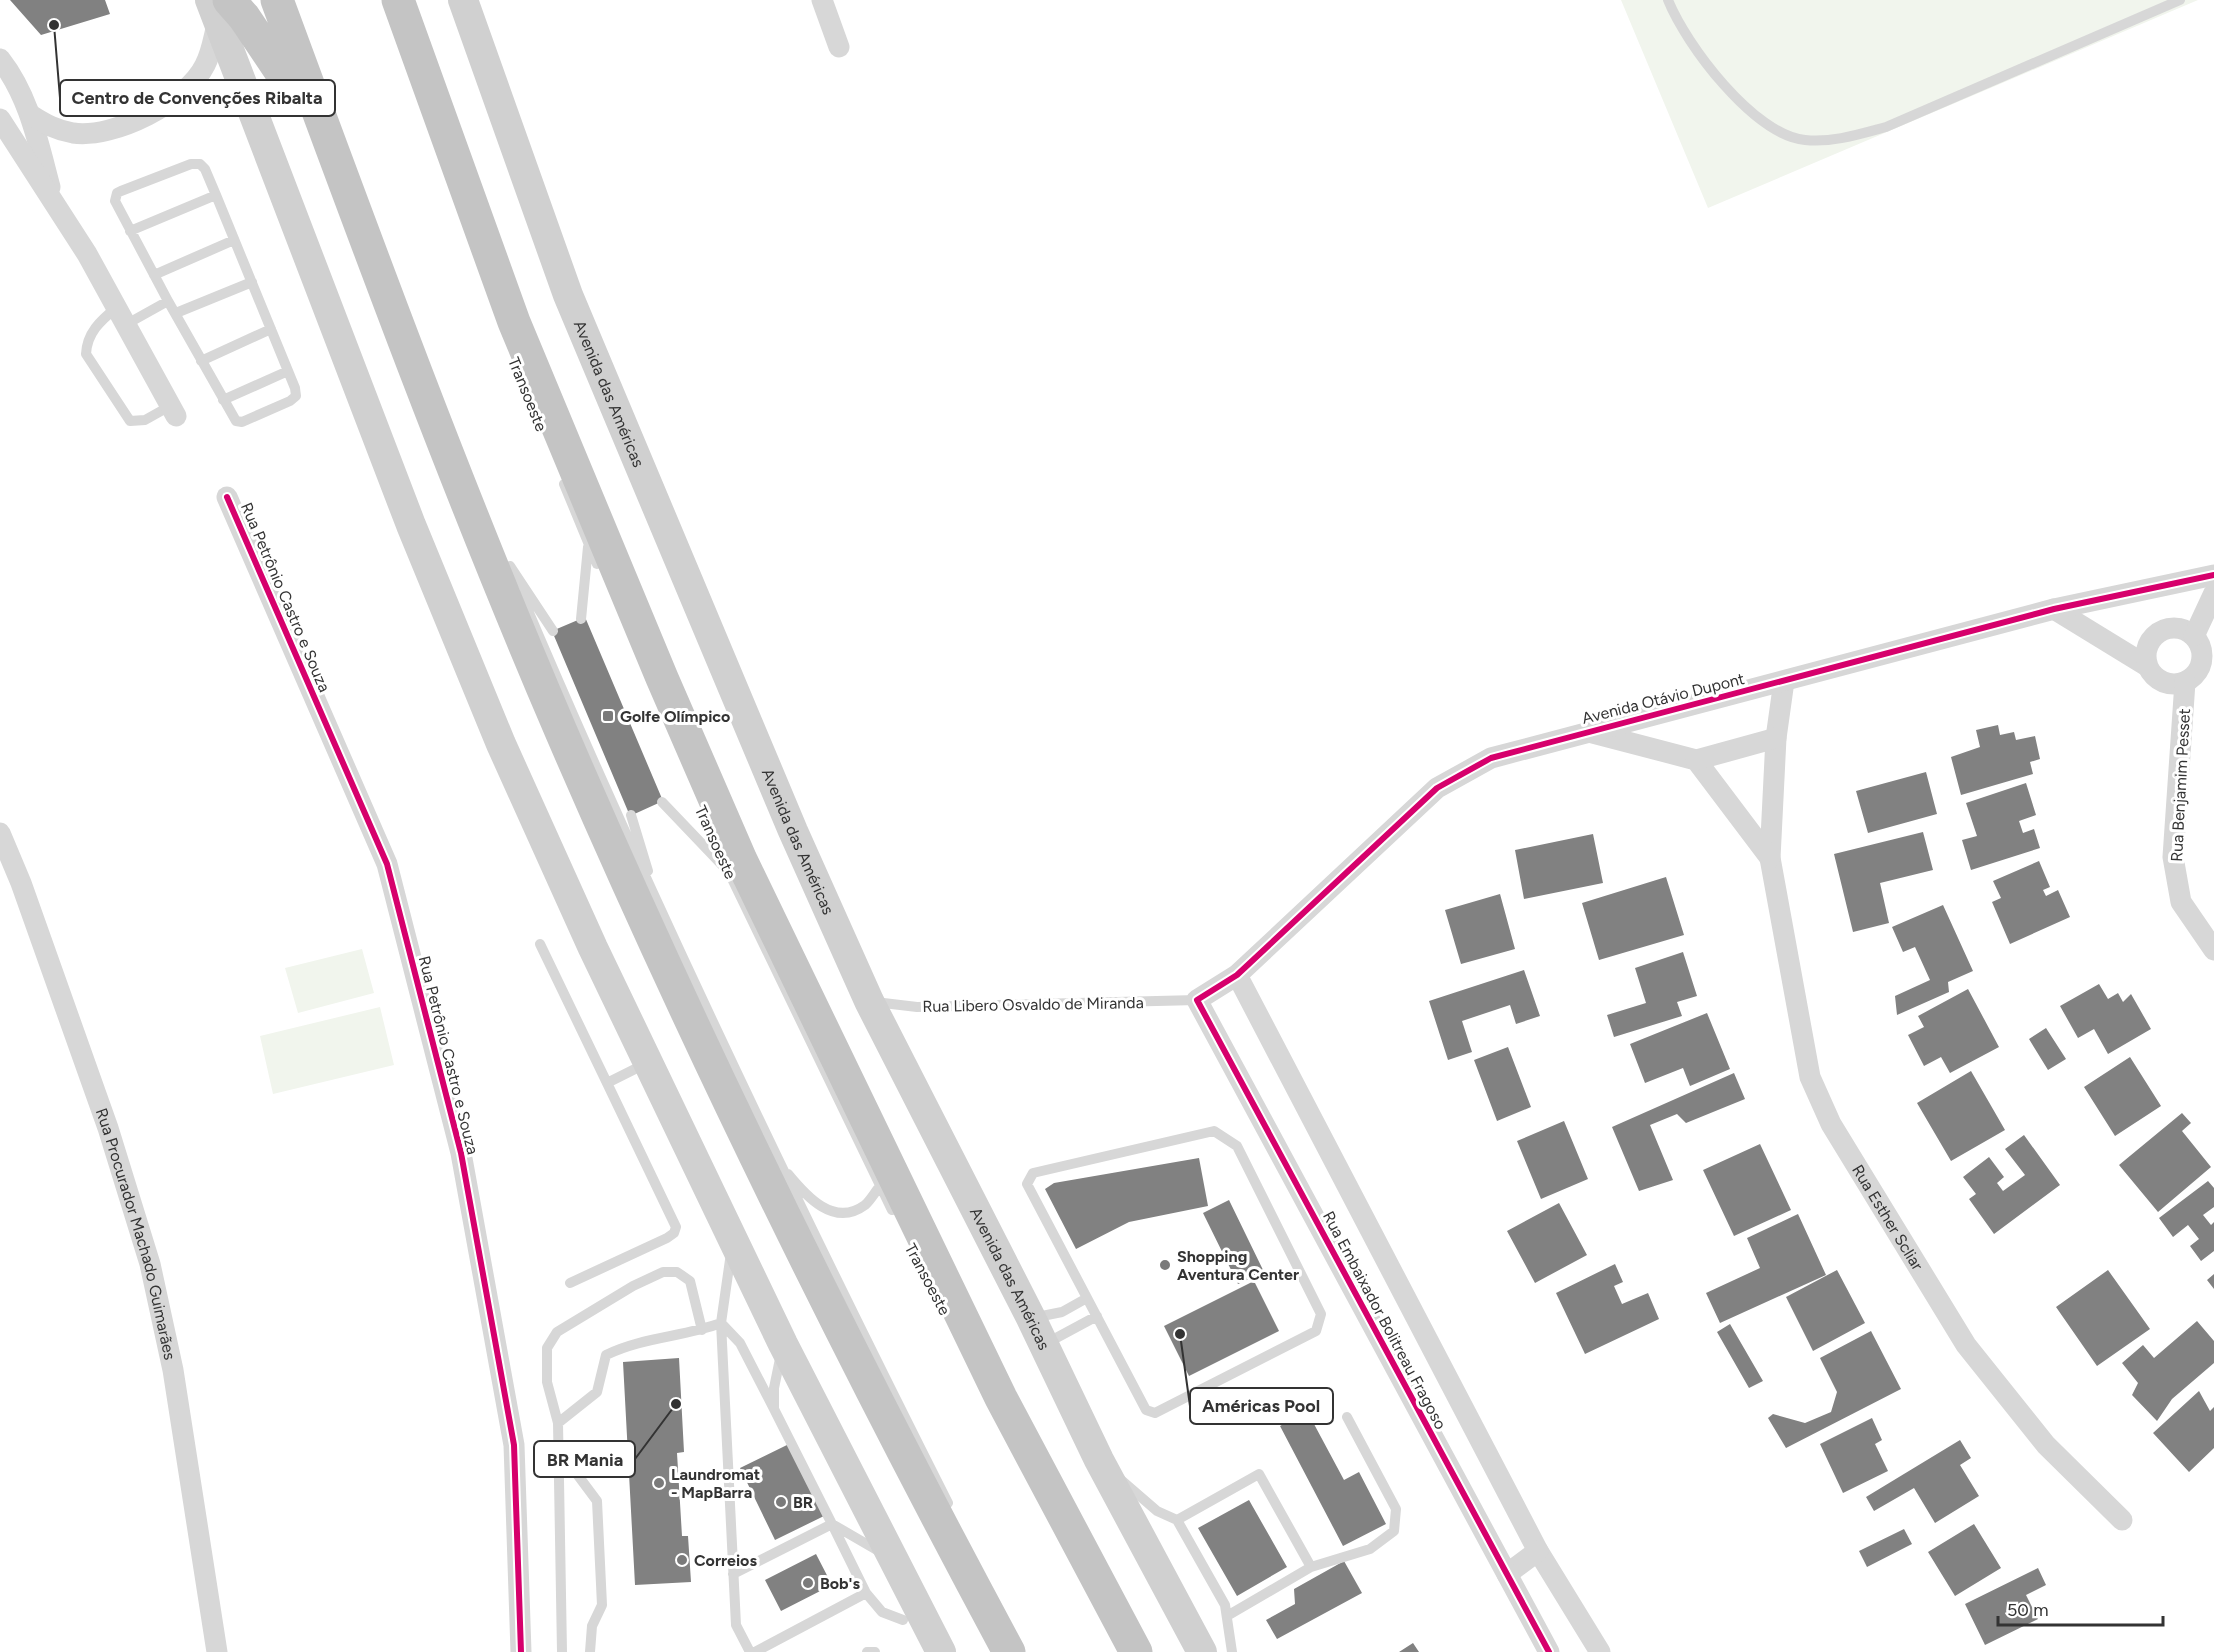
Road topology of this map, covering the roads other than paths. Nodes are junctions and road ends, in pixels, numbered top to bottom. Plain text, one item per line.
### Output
1 (277, 0) edge
2 (398, 0) edge
3 (416, 0) edge
4 (463, 0) edge
5 (822, 0) edge
6 (1668, 0) edge
7 (2180, 0) edge
8 (219, 7) edge
9 (839, 47) dead end
10 (417, 52) junction
11 (3, 70) edge
12 (31, 115) junction
13 (0, 119) edge
14 (340, 171) junction
15 (216, 195) junction
16 (55, 205) junction
17 (130, 231) junction
18 (234, 240) junction
19 (154, 275) junction
20 (252, 282) junction
21 (168, 301) junction
22 (176, 313) junction
23 (121, 317) junction
24 (271, 329) junction
25 (201, 361) junction
26 (288, 371) junction
27 (223, 400) junction
28 (173, 411) joint
29 (557, 468) dead end
30 (227, 497) dead end
31 (588, 544) junction
32 (2214, 575) edge
33 (602, 577) dead end
34 (2214, 593) edge
35 (2054, 609) junction
36 (581, 619) dead end
37 (553, 631) dead end
38 (2194, 636) junction
39 (2147, 666) junction
40 (1784, 681) junction
41 (2185, 682) junction
42 (1587, 732) junction
43 (1776, 738) junction
44 (1696, 760) junction
45 (662, 802) dead end
46 (631, 815) dead end
47 (0, 833) edge
48 (714, 839) dead end
49 (1770, 858) junction
50 (728, 872) junction
51 (662, 917) junction
52 (540, 944) dead end
53 (2214, 950) edge
54 (1238, 975) junction
55 (1197, 1000) junction
56 (869, 1001) junction
57 (648, 1063) junction
58 (607, 1083) junction
59 (777, 1160) junction
60 (880, 1186) junction
61 (897, 1218) dead end
62 (733, 1241) junction
63 (570, 1283) dead end
64 (1087, 1298) junction
65 (1097, 1316) junction
66 (722, 1323) junction
67 (952, 1324) dead end
68 (702, 1330) junction
69 (1036, 1332) junction
70 (783, 1344) junction
71 (774, 1409) junction
72 (1347, 1417) dead end
73 (558, 1424) junction
74 (559, 1450) junction
75 (1098, 1460) junction
76 (956, 1517) dead end
77 (1177, 1520) junction
78 (2122, 1520) dead end
79 (832, 1524) junction
80 (1538, 1551) junction
81 (893, 1559) junction
82 (1311, 1567) junction
83 (733, 1574) junction
84 (1507, 1574) junction
85 (866, 1593) junction
86 (1227, 1616) junction
87 (903, 1620) dead end
88 (770, 1648) edge
89 (217, 1652) edge
90 (521, 1652) edge
91 (562, 1652) edge
92 (590, 1652) edge
93 (750, 1652) edge
94 (755, 1652) edge
95 (867, 1652) edge
96 (875, 1652) edge
97 (941, 1652) edge
98 (1009, 1652) edge
99 (1123, 1652) edge
100 (1136, 1652) edge
101 (1202, 1652) edge
102 (1232, 1652) edge
103 (1549, 1652) edge
104 (1599, 1652) edge

1 - 14 highway
2 - 10 highway
3 - 10 highway
4 - 56 main road, Avenida das Américas
5 - 9 street
6 - 7 lane
8 - 12 street
8 - 14 highway
8 - 57 main road
10 - 100 highway
11 - 12 street
12 - 16 street
13 - 16 street
14 - 98 highway
15 - 17 lane
15 - 17 lane
15 - 18 lane
16 - 23 street
17 - 19 lane
18 - 19 lane
18 - 20 lane
19 - 21 lane
20 - 22 lane
20 - 24 lane
21 - 22 lane
21 - 23 lane
22 - 25 lane
23 - 28 street
23 - 28 lane
24 - 25 lane
24 - 26 lane
25 - 27 lane
26 - 27 lane
26 - 27 lane
29 - 31 lane
30 - 90 street, Rua Petrônio Castro e Souza
31 - 33 lane
31 - 36 lane
32 - 35 street, Avenida Otávio Dupont
34 - 38 street
35 - 39 street
35 - 40 street, Avenida Otávio Dupont
37 - 51 lane
38 - 39 street
38 - 41 street
39 - 41 street
40 - 42 street, Avenida Otávio Dupont
40 - 43 street, Rua Esther Scliar
41 - 53 street, Rua Benjamim Pesset
42 - 44 street
42 - 54 street, Avenida Otávio Dupont
43 - 44 street
43 - 49 street, Rua Esther Scliar
44 - 49 street, Rua Esther Scliar
45 - 50 lane
46 - 51 lane
47 - 89 street, Rua Procurador Machado Guimarães
48 - 50 lane, Transoeste
49 - 78 street, Rua Esther Scliar
50 - 60 lane, Transoeste
51 - 59 lane
52 - 58 lane
54 - 55 street, Avenida Otávio Dupont
54 - 80 street, Rua Embaixador Bolitreau Fragoso
55 - 56 lane, Rua Libero Osvaldo de Miranda
55 - 84 street, Rua Embaixador Bolitreau Fragoso
56 - 69 main road, Avenida das Américas
57 - 58 lane
57 - 62 main road
58 - 63 lane
59 - 60 lane
59 - 76 lane
60 - 61 lane, Transoeste
62 - 66 lane
62 - 70 main road
64 - 65 lane
64 - 65 lane
64 - 69 lane
65 - 69 lane
66 - 68 lane
66 - 71 lane
66 - 83 lane
67 - 99 lane, Transoeste
68 - 73 lane
68 - 73 lane
69 - 75 main road, Avenida das Américas
70 - 71 lane
70 - 81 main road
71 - 79 lane
72 - 82 lane
73 - 74 lane
74 - 91 lane
74 - 92 lane
75 - 77 lane
75 - 101 main road, Avenida das Américas
77 - 82 lane
77 - 86 lane
79 - 81 lane
79 - 83 lane
79 - 85 lane
80 - 84 street
80 - 104 street, Rua Embaixador Bolitreau Fragoso
81 - 97 main road
82 - 86 lane
83 - 93 lane
84 - 103 street, Rua Embaixador Bolitreau Fragoso
85 - 87 lane
85 - 88 lane
86 - 102 lane
88 - 94 lane
95 - 96 lane

